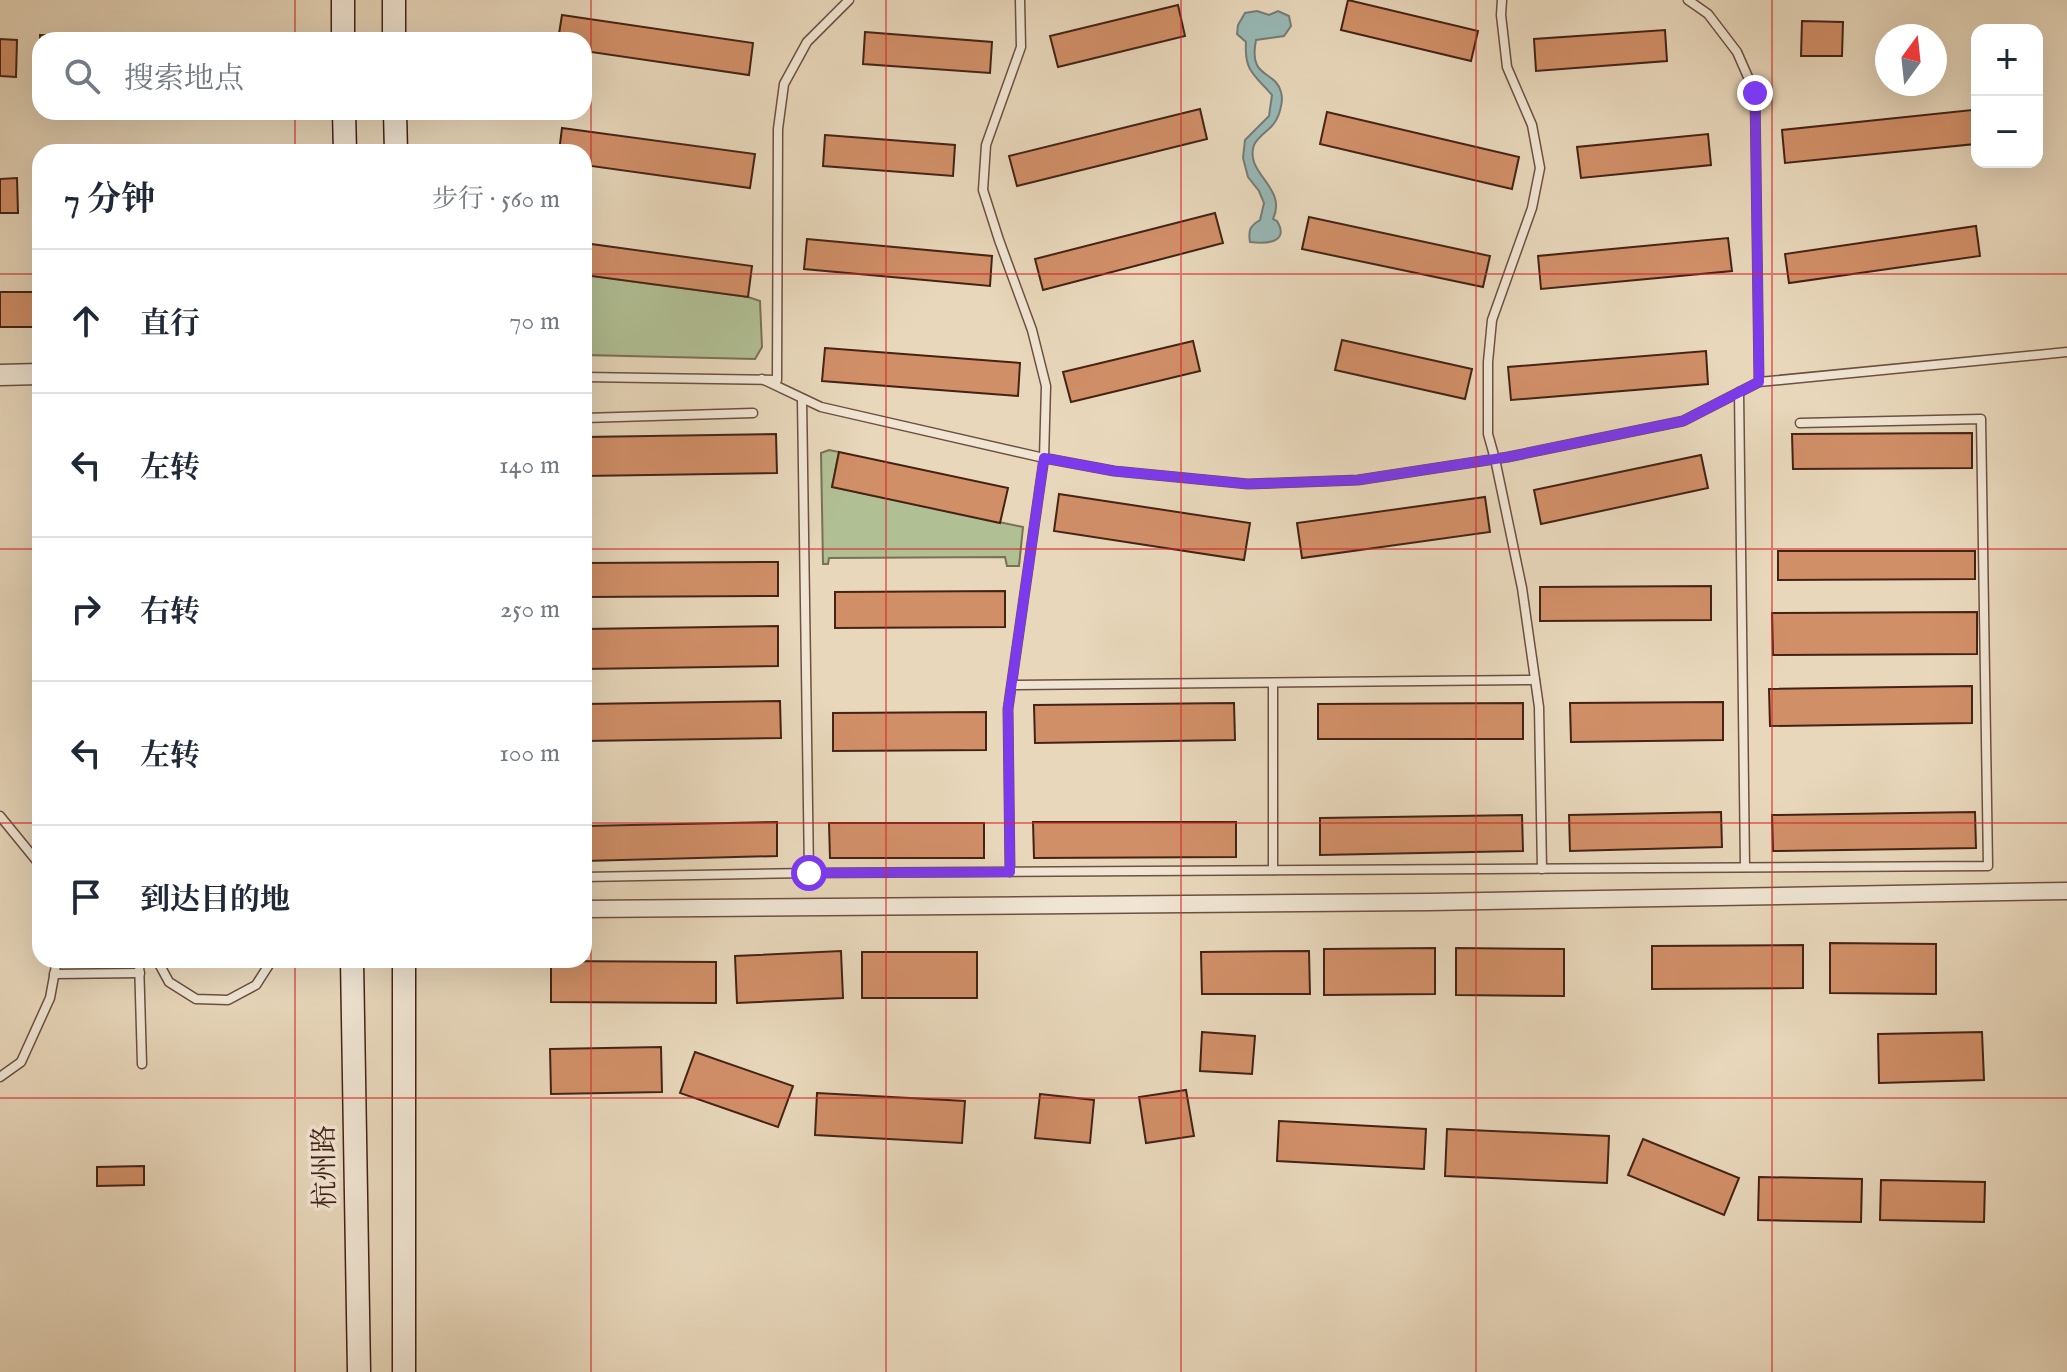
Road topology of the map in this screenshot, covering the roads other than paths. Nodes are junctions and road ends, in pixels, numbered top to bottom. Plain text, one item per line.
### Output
1 (343, 0) edge
2 (394, 0) edge
3 (849, 0) edge
4 (1020, 0) edge
5 (1502, 0) edge
6 (1688, 0) edge
7 (343, 32) edge
8 (394, 32) edge
9 (344, 120) edge
10 (395, 120) edge
11 (345, 144) edge
12 (396, 144) edge
13 (2067, 352) edge
14 (32, 374) edge
15 (0, 375) edge
16 (592, 377) edge
17 (762, 379) junction
18 (1759, 382) junction
19 (1739, 392) junction
20 (802, 399) junction
21 (753, 413) dead end
22 (592, 418) edge
23 (1800, 423) dead end
24 (1044, 458) junction
25 (1495, 459) junction
26 (1535, 680) junction
27 (1273, 683) junction
28 (1012, 685) junction
29 (0, 816) edge
30 (32, 855) edge
31 (1745, 867) junction
32 (1542, 869) junction
33 (1273, 870) junction
34 (1010, 872) junction
35 (809, 873) junction
36 (592, 877) edge
37 (2067, 891) edge
38 (592, 909) edge
39 (55, 968) edge
40 (140, 968) edge
41 (161, 968) edge
42 (267, 968) edge
43 (352, 968) edge
44 (404, 968) edge
45 (140, 973) junction
46 (54, 974) junction
47 (142, 1064) dead end
48 (0, 1077) edge
49 (359, 1372) edge
50 (404, 1372) edge

1 - 7 main road
2 - 8 main road
3 - 17 lane
4 - 24 lane
5 - 25 lane
6 - 18 lane
9 - 11 main road
10 - 12 main road
13 - 18 lane
14 - 15 street
16 - 17 lane
17 - 20 lane
18 - 19 lane
19 - 25 lane
19 - 31 lane
20 - 24 lane
20 - 35 lane
21 - 22 lane
23 - 31 lane
24 - 25 lane
24 - 28 lane
25 - 26 lane
26 - 27 lane
26 - 32 lane
27 - 28 lane
27 - 33 lane
28 - 34 lane
29 - 30 lane
31 - 32 lane
32 - 33 lane
33 - 34 lane
34 - 35 lane
35 - 36 lane
37 - 38 street
39 - 46 lane
40 - 45 lane
41 - 42 lane
43 - 49 main road, 杭州路
44 - 50 main road
45 - 46 lane
45 - 47 lane
46 - 48 lane

